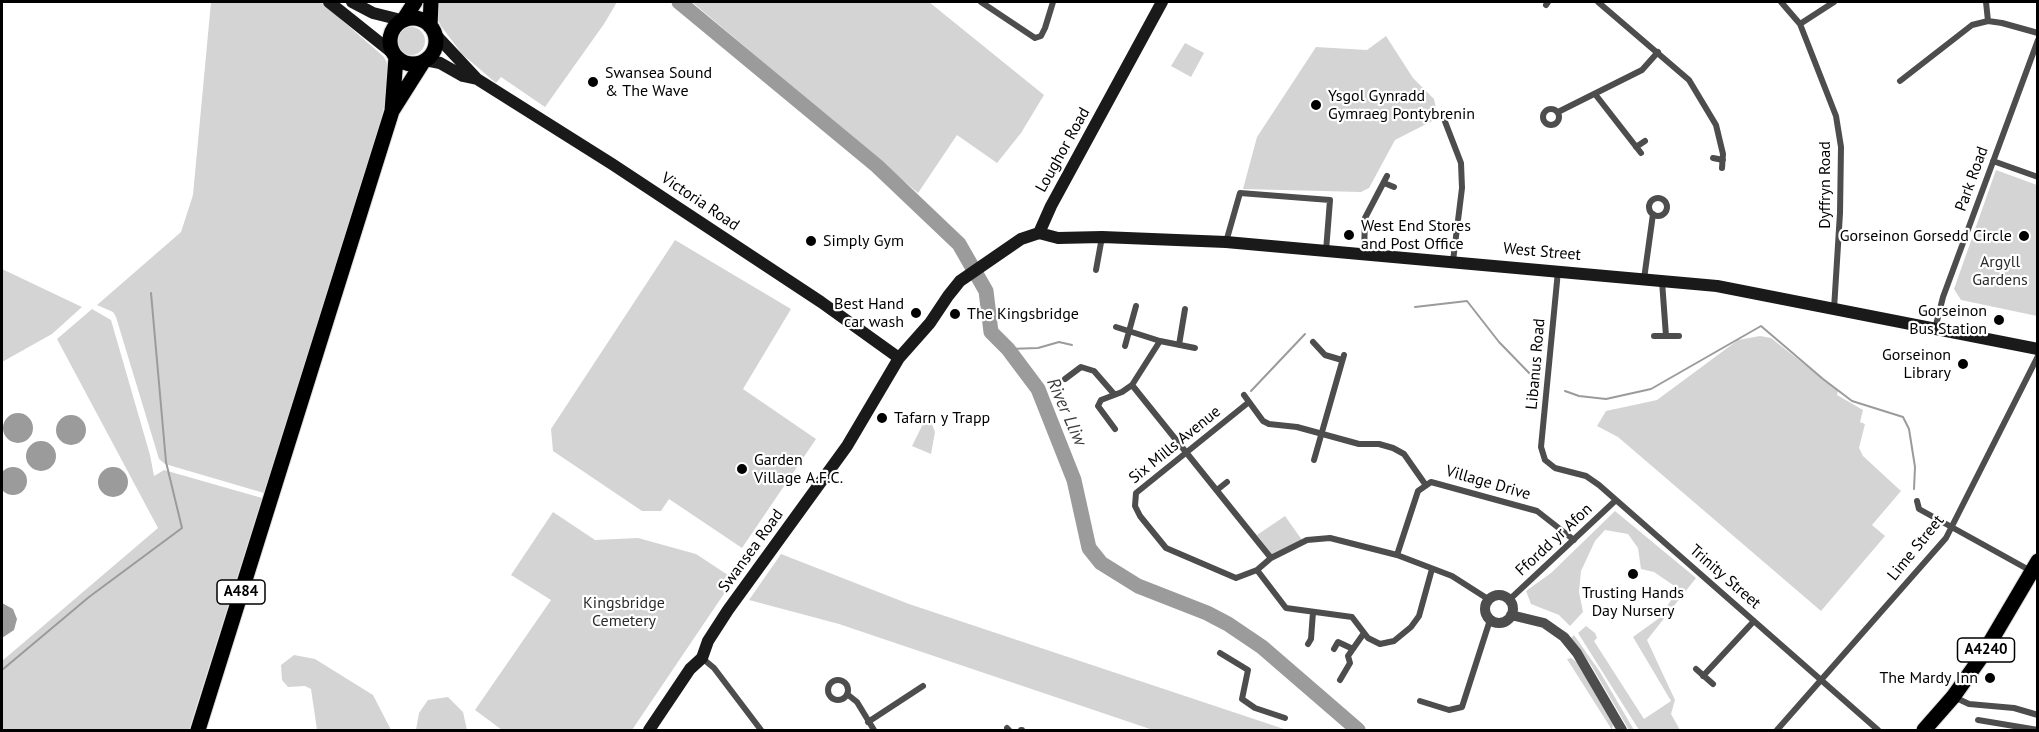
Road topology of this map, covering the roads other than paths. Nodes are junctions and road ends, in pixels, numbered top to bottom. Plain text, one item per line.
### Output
1 (329, 2) edge
2 (352, 2) edge
3 (415, 2) edge
4 (431, 2) edge
5 (981, 2) edge
6 (1053, 2) edge
7 (1162, 2) edge
8 (1598, 2) edge
9 (1781, 2) edge
10 (1834, 2) edge
11 (1986, 2) edge
12 (403, 20) junction
13 (1988, 21) junction
14 (1800, 24) junction
15 (433, 30) junction
16 (2037, 33) edge
17 (2037, 40) edge
18 (1658, 52) junction
19 (395, 55) junction
20 (424, 61) junction
21 (2029, 62) junction
22 (2037, 64) edge
23 (477, 79) junction
24 (1900, 81) dead end
25 (1595, 94) junction
26 (392, 111) junction
27 (1558, 112) dead end
28 (1444, 119) dead end
29 (1645, 141) dead end
30 (1636, 147) junction
31 (1641, 153) dead end
32 (1713, 158) dead end
33 (1723, 160) junction
34 (1993, 161) junction
35 (1722, 168) dead end
36 (2037, 177) edge
37 (1394, 188) dead end
38 (1653, 214) dead end
39 (1039, 233) junction
40 (1102, 237) junction
41 (1226, 242) junction
42 (1326, 252) junction
43 (1364, 255) junction
44 (1453, 261) junction
45 (1096, 270) dead end
46 (1558, 270) junction
47 (1644, 279) junction
48 (1662, 281) junction
49 (1136, 306) dead end
50 (1185, 309) dead end
51 (1834, 309) junction
52 (1116, 327) dead end
53 (1935, 329) junction
54 (1129, 331) junction
55 (1654, 336) dead end
56 (1666, 336) junction
57 (1679, 336) dead end
58 (1160, 341) junction
59 (1313, 342) dead end
60 (1179, 345) junction
61 (1125, 346) dead end
62 (1195, 348) dead end
63 (2037, 348) edge
64 (2037, 356) edge
65 (899, 358) junction
66 (1065, 379) dead end
67 (1132, 385) junction
68 (1114, 394) junction
69 (1244, 395) dead end
70 (1249, 402) junction
71 (1115, 429) dead end
72 (1321, 435) junction
73 (1187, 452) junction
74 (1314, 460) dead end
75 (1545, 460) joint
76 (1227, 482) dead end
77 (1425, 483) junction
78 (1217, 490) junction
79 (1616, 500) junction
80 (1917, 501) dead end
81 (1953, 527) junction
82 (1574, 540) junction
83 (1397, 555) junction
84 (1271, 558) junction
85 (2035, 566) edge
86 (1432, 569) junction
87 (1257, 570) junction
88 (1488, 599) junction
89 (1509, 600) junction
90 (1313, 612) junction
91 (1511, 615) junction
92 (1490, 620) junction
93 (1754, 621) junction
94 (1364, 633) junction
95 (1308, 644) dead end
96 (1334, 649) dead end
97 (1353, 649) junction
98 (1220, 653) dead end
99 (702, 658) junction
100 (1696, 669) dead end
101 (1703, 676) junction
102 (1821, 680) junction
103 (1340, 681) dead end
104 (1713, 684) dead end
105 (923, 686) dead end
106 (847, 694) dead end
107 (1953, 697) junction
108 (1420, 701) dead end
109 (2037, 715) edge
110 (1285, 718) dead end
111 (1978, 720) dead end
112 (868, 722) junction
113 (198, 730) edge
114 (649, 730) edge
115 (761, 730) edge
116 (874, 730) edge
117 (1622, 730) edge
118 (1777, 730) edge
119 (1878, 730) edge
120 (1924, 730) edge
121 (2037, 730) edge

1 - 19 main road
2 - 12 main road
3 - 12 main road
4 - 15 main road
5 - 6 street
7 - 39 main road, Loughor Road
8 - 18 street
9 - 14 street, Dyffryn Road
10 - 14 street
11 - 13 street
12 - 15 main road
12 - 19 main road
13 - 16 street
13 - 24 street
14 - 51 street, Dyffryn Road
15 - 20 main road
15 - 23 main road, Victoria Road
17 - 21 street, Park Road
18 - 25 street
18 - 33 street
19 - 20 main road
19 - 26 main road, A484
20 - 23 main road, Victoria Road
20 - 26 main road, A484
21 - 22 street
21 - 34 street, Park Road
23 - 65 main road, Victoria Road
25 - 27 street
25 - 30 street
26 - 113 main road, A484
28 - 44 street
29 - 30 street
30 - 31 street
32 - 33 street
33 - 35 street
34 - 36 street
34 - 53 street, Park Road
37 - 43 street
38 - 47 street
39 - 40 main road, West Street
39 - 65 main road, Swansea Road
40 - 41 main road, West Street
40 - 45 street
41 - 42 main road, West Street
41 - 42 street
42 - 43 main road, West Street
43 - 44 main road, West Street
44 - 46 main road, West Street
46 - 47 main road, West Street
46 - 75 street, Libanus Road
47 - 48 main road, West Street
48 - 51 main road, West Street
48 - 56 street
49 - 54 street
50 - 60 street
51 - 53 main road, West Street
52 - 54 street
53 - 63 main road, West Street
54 - 58 street
54 - 61 street
55 - 56 street
56 - 57 street
58 - 60 street
58 - 67 street
59 - 72 street
60 - 62 street
64 - 81 street, Lime Street
65 - 99 main road, Swansea Road
66 - 68 street
67 - 68 street
67 - 73 street
68 - 71 street
69 - 70 street
70 - 72 street
70 - 73 street, Six Mills Avenue
72 - 74 street
72 - 77 street
73 - 78 street
73 - 87 street, Six Mills Avenue
75 - 79 street, Trinity Street
76 - 78 street
77 - 82 street, Village Drive
77 - 83 street, Village Drive
78 - 84 street
79 - 82 street, Ffordd yr Afon
79 - 93 street, Trinity Street
80 - 81 street
81 - 85 street
81 - 102 street, Lime Street
82 - 89 street, Ffordd yr Afon
83 - 84 street
83 - 86 street
84 - 87 street
85 - 107 main road, A4240
86 - 88 street
86 - 94 street
87 - 90 street
88 - 89 street
88 - 92 street
89 - 91 street
90 - 94 street
90 - 95 street
91 - 92 street
91 - 117 street
92 - 108 street
93 - 101 street
93 - 102 street, Trinity Street
94 - 97 street
96 - 97 street
97 - 103 street
98 - 110 street
99 - 114 main road, Swansea Road
99 - 115 street
100 - 101 street
101 - 104 street
102 - 118 street, Lime Street
102 - 119 street, Trinity Street
105 - 112 street
106 - 112 street
107 - 109 street
107 - 120 main road, A4240
111 - 121 street
112 - 116 street

